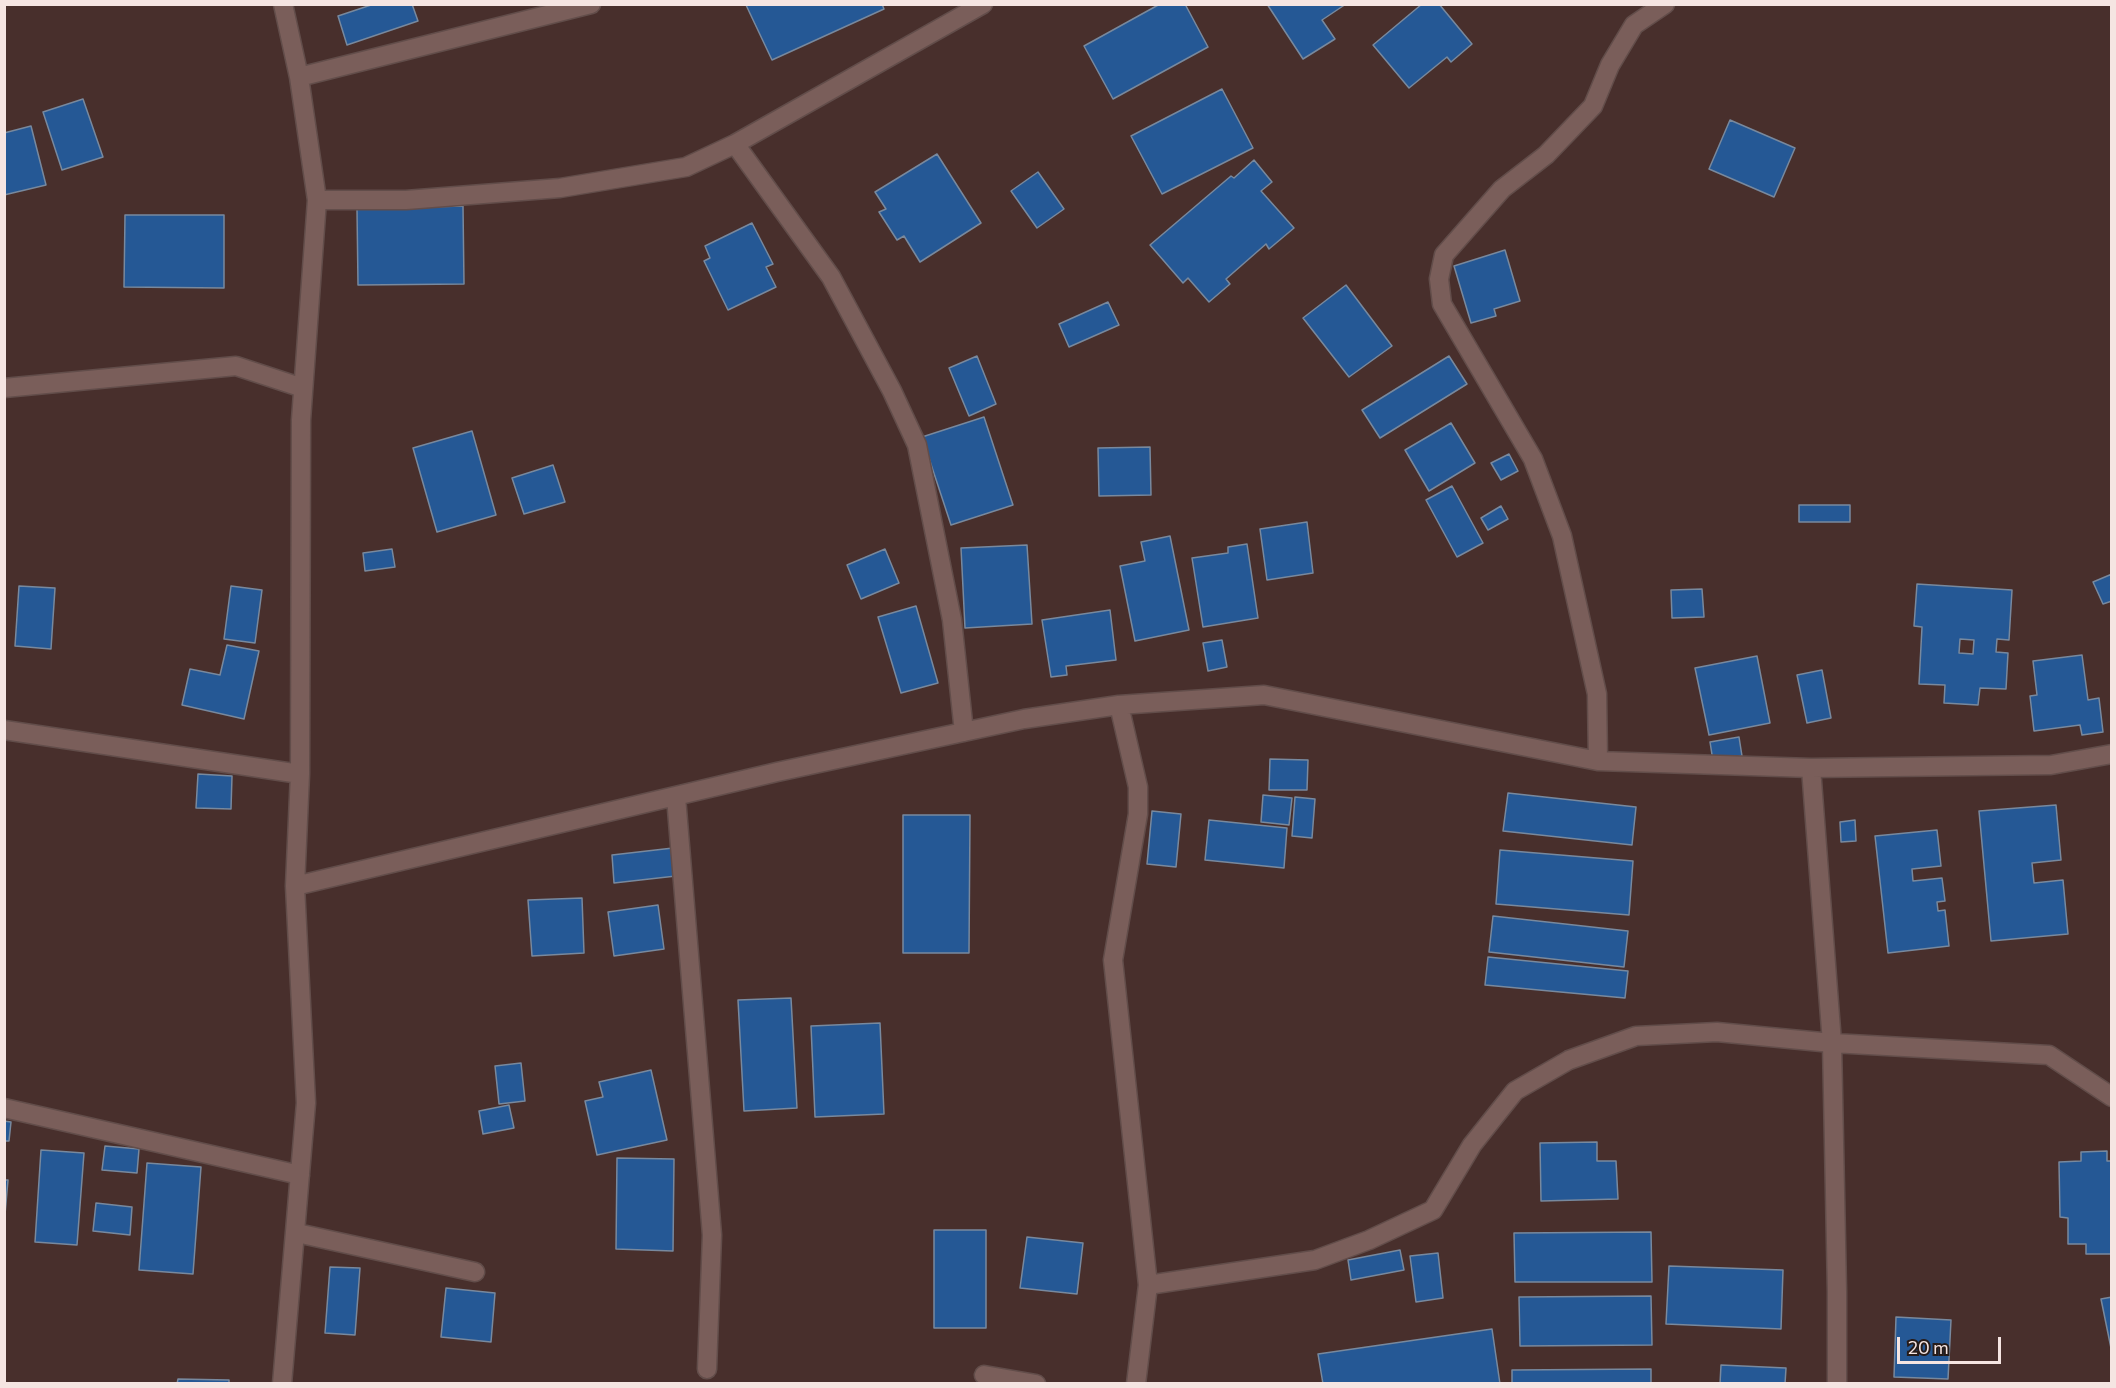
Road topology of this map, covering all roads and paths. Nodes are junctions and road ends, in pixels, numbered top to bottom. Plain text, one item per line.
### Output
1 (283, 4) edge
2 (591, 4) edge
3 (983, 4) edge
4 (1665, 4) edge
5 (299, 77) junction
6 (735, 144) junction
7 (317, 200) junction
8 (4, 388) edge
9 (303, 388) junction
10 (1119, 705) junction
11 (4, 730) edge
12 (964, 732) junction
13 (2112, 754) edge
14 (1598, 760) junction
15 (1811, 768) junction
16 (300, 774) junction
17 (676, 797) junction
18 (295, 886) junction
19 (1832, 1043) junction
20 (2112, 1097) edge
21 (4, 1108) edge
22 (300, 1175) junction
23 (297, 1233) junction
24 (475, 1272) dead end
25 (1148, 1285) junction
26 (707, 1369) dead end
27 (984, 1375) dead end
28 (282, 1383) edge
29 (1036, 1383) edge
30 (1136, 1383) edge
31 (1837, 1383) edge

1 - 5 street
2 - 5 street
3 - 6 street
4 - 14 street
5 - 7 street
6 - 7 street
6 - 12 street
7 - 9 street
8 - 9 street
9 - 16 street
10 - 12 street
10 - 14 street
10 - 25 street
11 - 16 street
12 - 17 street
13 - 15 street
14 - 15 street
15 - 19 street
16 - 18 street
17 - 18 street
17 - 26 street
18 - 22 street
19 - 20 street
19 - 25 street
19 - 31 street
21 - 22 street
22 - 23 street
23 - 24 street
23 - 28 street
25 - 30 street
27 - 29 street

